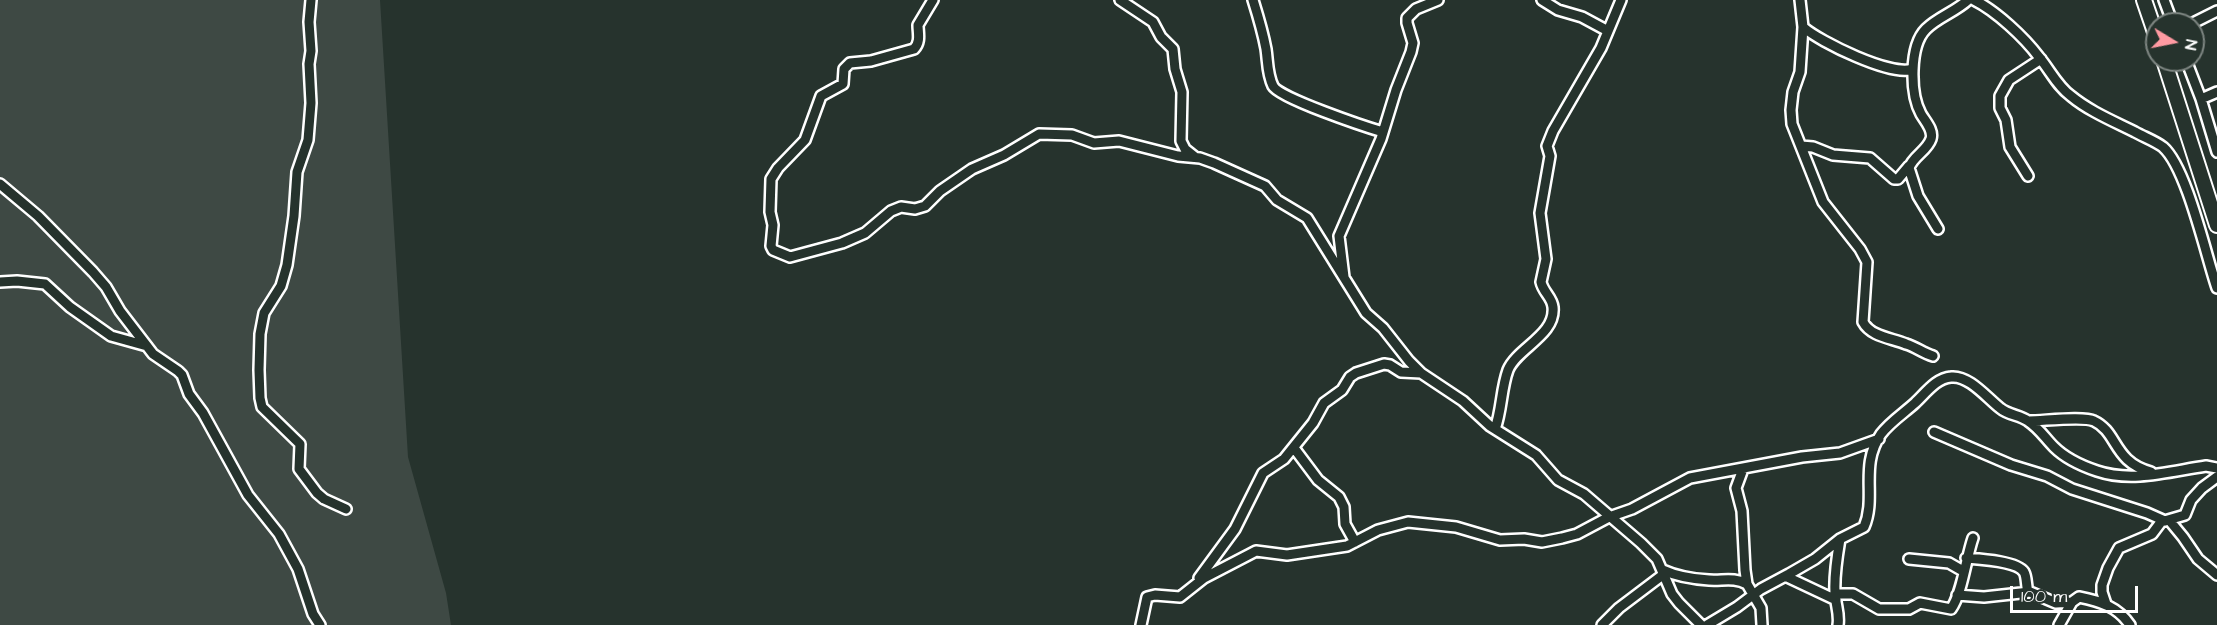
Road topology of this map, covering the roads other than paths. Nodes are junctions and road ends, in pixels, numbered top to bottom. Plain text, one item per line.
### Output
1 (311, 0) edge
2 (933, 0) edge
3 (1120, 0) edge
4 (1253, 0) edge
5 (1438, 0) edge
6 (1542, 0) edge
7 (1621, 0) edge
8 (1800, 0) edge
9 (1968, 0) edge
10 (1974, 0) edge
11 (1803, 27) junction
12 (1608, 31) junction
13 (2041, 58) junction
14 (1912, 69) junction
15 (2168, 72) edge
16 (2191, 72) edge
17 (2217, 92) edge
18 (2201, 99) junction
19 (1383, 132) junction
20 (1801, 146) junction
21 (2217, 152) edge
22 (1196, 158) junction
23 (1909, 166) junction
24 (2028, 176) dead end
25 (0, 184) edge
26 (2217, 225) edge
27 (1938, 229) dead end
28 (1345, 279) junction
29 (0, 282) edge
30 (2217, 288) edge
31 (147, 346) junction
32 (1933, 356) dead end
33 (1421, 373) junction
34 (2029, 421) junction
35 (1495, 429) junction
36 (1934, 432) dead end
37 (1879, 439) junction
38 (1294, 448) junction
39 (2217, 468) edge
40 (1743, 469) junction
41 (2156, 474) junction
42 (2217, 477) edge
43 (346, 509) dead end
44 (1610, 517) junction
45 (2167, 521) junction
46 (1973, 538) dead end
47 (1840, 539) junction
48 (1355, 542) junction
49 (1966, 558) junction
50 (1909, 559) dead end
51 (1963, 571) junction
52 (1664, 572) junction
53 (2217, 575) edge
54 (1785, 576) junction
55 (1747, 584) junction
56 (1194, 585) junction
57 (2028, 592) junction
58 (1754, 595) junction
59 (1957, 595) junction
60 (1835, 597) junction
61 (2072, 602) junction
62 (2106, 604) junction
63 (321, 625) edge
64 (1141, 625) edge
65 (1602, 625) edge
66 (1701, 625) edge
67 (1707, 625) edge
68 (1762, 625) edge
69 (1838, 625) edge
70 (2059, 625) edge
71 (2130, 625) edge

1 - 43 street
2 - 22 street
3 - 22 street
4 - 19 street
5 - 19 street
6 - 12 street
7 - 12 street
8 - 11 street
9 - 14 street
10 - 13 street
11 - 14 street
11 - 20 street
12 - 35 street
13 - 24 street
13 - 30 street
14 - 23 street
15 - 26 highway
16 - 18 street
17 - 18 street
18 - 21 street
19 - 28 street
20 - 23 street
20 - 32 street
22 - 28 street
23 - 27 street
25 - 31 street
28 - 33 street
29 - 31 street
31 - 63 street
33 - 35 street
33 - 38 street
34 - 37 street
34 - 41 street
34 - 41 street
35 - 44 street
36 - 45 street
37 - 40 street
37 - 47 street
38 - 48 street
38 - 56 street
39 - 41 street
40 - 44 street
40 - 55 street
42 - 45 street
44 - 48 street
44 - 52 street
45 - 53 street
45 - 62 street
46 - 49 street
47 - 54 street
47 - 60 street
48 - 56 street
49 - 51 street
49 - 57 street
50 - 51 street
51 - 59 street
52 - 55 street
52 - 65 street
52 - 66 street
54 - 58 street
54 - 60 street
55 - 58 street
56 - 64 street
57 - 59 street
57 - 61 street
58 - 67 street
58 - 68 street
59 - 60 street
60 - 69 street
61 - 62 street
61 - 70 street
62 - 71 street

